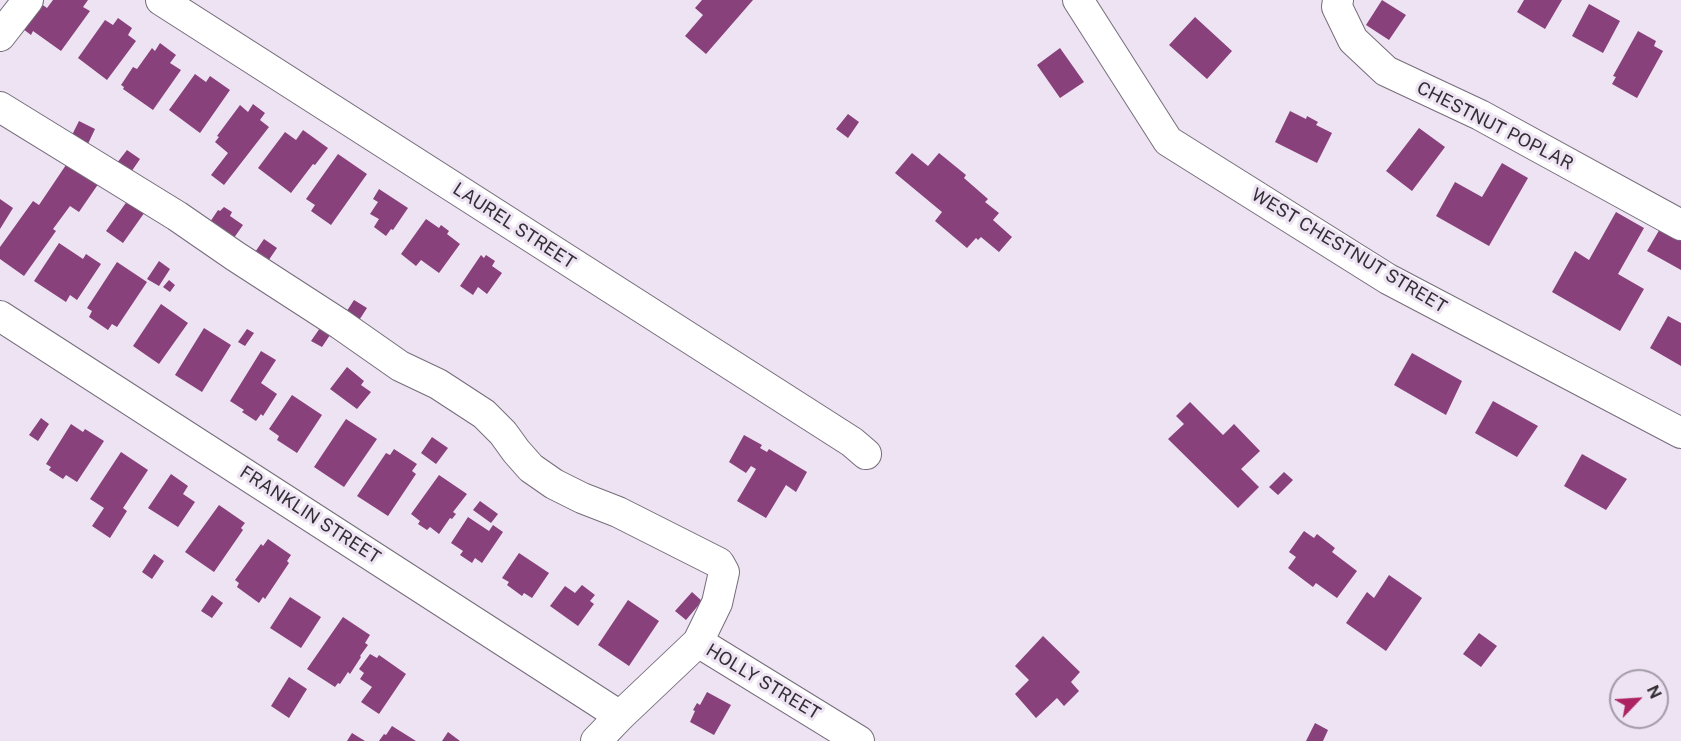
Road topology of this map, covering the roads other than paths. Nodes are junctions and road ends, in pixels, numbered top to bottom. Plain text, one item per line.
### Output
1 (28, 0) edge
2 (161, 0) edge
3 (1078, 0) edge
4 (1338, 0) edge
5 (0, 36) edge
6 (0, 107) edge
7 (1681, 225) edge
8 (0, 316) edge
9 (1681, 433) edge
10 (866, 454) dead end
11 (698, 642) junction
12 (620, 716) junction
13 (596, 741) edge
14 (859, 741) edge

1 - 5 street
2 - 10 street, LAUREL STREET
3 - 9 street, WEST CHESTNUT STREET
4 - 7 street, CHESTNUT POPLAR
6 - 11 street
8 - 12 street, FRANKLIN STREET
11 - 12 street
11 - 14 street, HOLLY STREET
12 - 13 street

